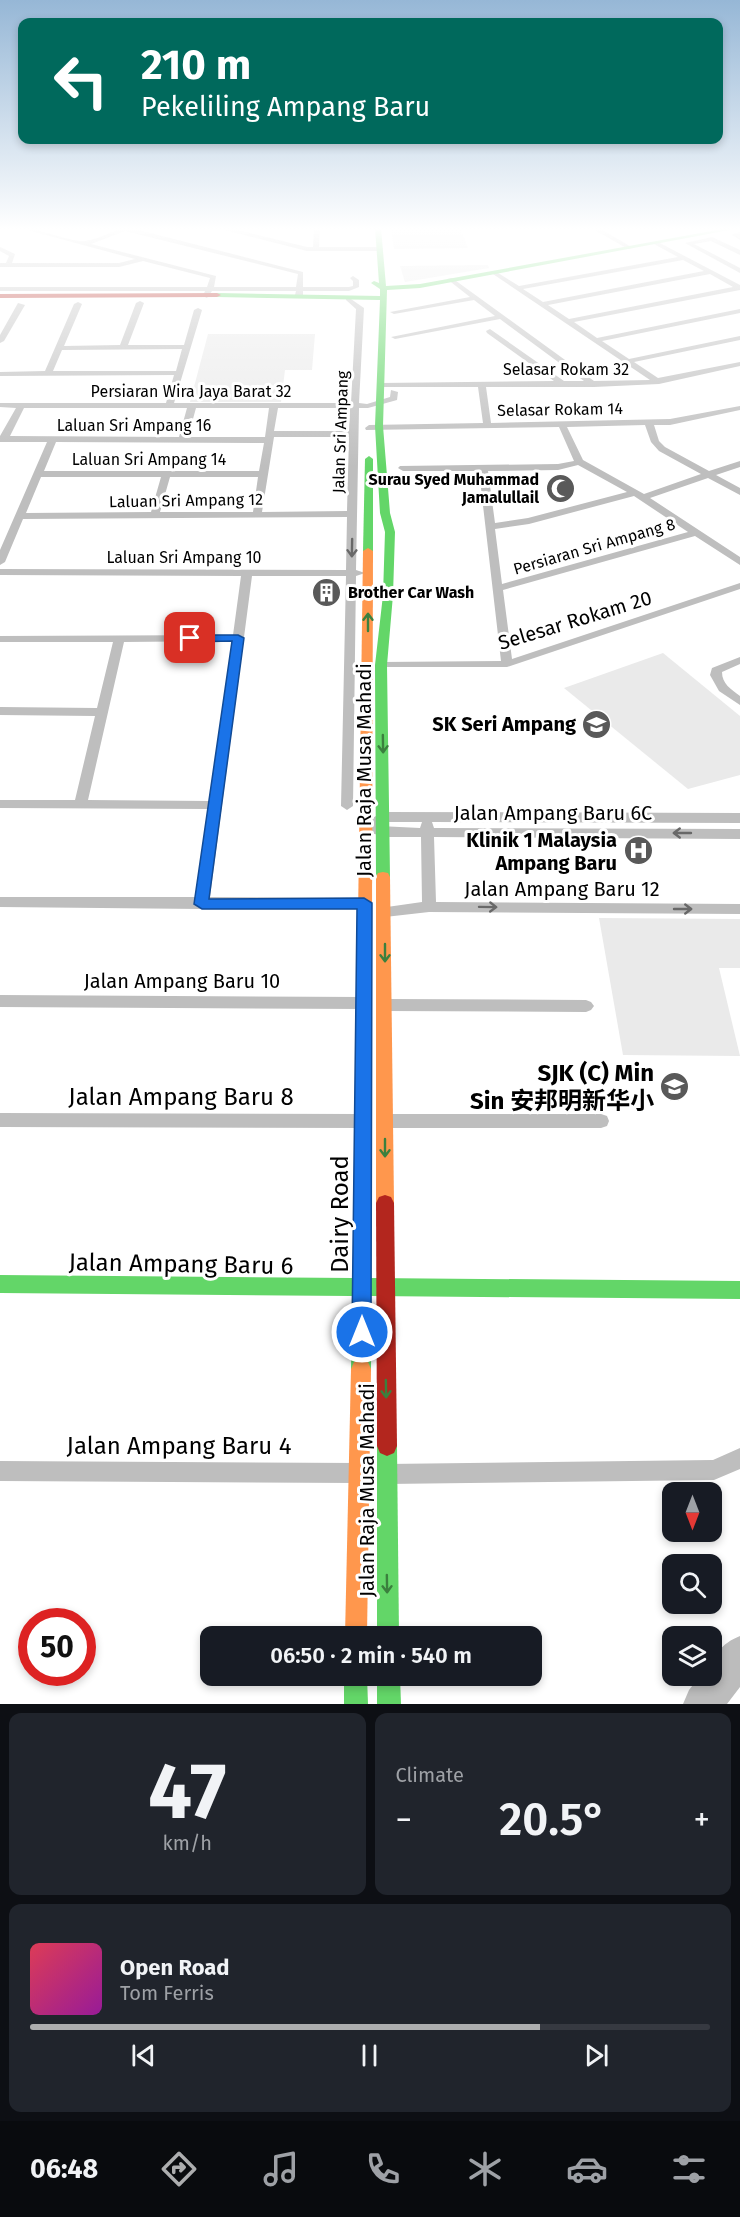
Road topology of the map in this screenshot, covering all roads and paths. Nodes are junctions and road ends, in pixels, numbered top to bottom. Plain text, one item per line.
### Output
1 (20, 308) edge
2 (77, 308) edge
3 (138, 308) edge
4 (359, 308) edge
5 (377, 308) edge
6 (381, 308) edge
7 (420, 308) edge
8 (488, 308) edge
9 (548, 308) edge
10 (639, 308) edge
11 (198, 310) dead end
12 (740, 311) edge
13 (394, 312) dead end
14 (501, 317) junction
15 (0, 321) edge
16 (12, 321) junction
17 (569, 321) junction
18 (490, 331) dead end
19 (396, 336) dead end
20 (740, 338) edge
21 (596, 340) junction
22 (0, 341) edge
23 (123, 347) junction
24 (186, 347) junction
25 (60, 348) junction
26 (628, 361) junction
27 (740, 364) edge
28 (178, 373) junction
29 (0, 374) edge
30 (48, 374) junction
31 (659, 382) junction
32 (563, 384) junction
33 (482, 385) junction
34 (594, 385) junction
35 (388, 388) junction
36 (367, 404) junction
37 (0, 405) edge
38 (21, 405) junction
39 (169, 406) junction
40 (192, 406) junction
41 (274, 406) junction
42 (740, 408) edge
43 (648, 423) junction
44 (562, 424) junction
45 (487, 425) junction
46 (374, 427) junction
47 (353, 434) junction
48 (268, 437) junction
49 (2, 439) edge
50 (53, 439) junction
51 (183, 440) junction
52 (579, 462) junction
53 (740, 464) edge
54 (403, 468) dead end
55 (483, 468) junction
56 (37, 474) junction
57 (166, 474) junction
58 (262, 474) junction
59 (708, 475) junction
60 (740, 492) edge
61 (638, 495) junction
62 (385, 513) junction
63 (257, 514) junction
64 (353, 514) junction
65 (155, 515) junction
66 (20, 516) junction
67 (490, 527) junction
68 (698, 532) junction
69 (0, 562) edge
70 (740, 562) edge
71 (0, 572) edge
72 (247, 572) junction
73 (352, 573) junction
74 (372, 573) junction
75 (740, 586) edge
76 (499, 588) junction
77 (238, 638) junction
78 (0, 639) edge
79 (118, 639) junction
80 (740, 660) edge
81 (507, 664) junction
82 (381, 665) junction
83 (740, 701) edge
84 (0, 711) edge
85 (101, 712) junction
86 (0, 804) edge
87 (80, 804) junction
88 (215, 805) junction
89 (347, 806) dead end
90 (384, 817) junction
91 (474, 818) junction
92 (740, 818) edge
93 (366, 827) junction
94 (384, 832) junction
95 (426, 832) junction
96 (740, 834) edge
97 (0, 902) edge
98 (364, 903) junction
99 (202, 904) junction
100 (429, 907) junction
101 (740, 909) edge
102 (385, 912) junction
103 (0, 1000) edge
104 (364, 1003) junction
105 (385, 1005) junction
106 (586, 1006) dead end
107 (0, 1120) edge
108 (385, 1120) junction
109 (363, 1121) junction
110 (601, 1121) dead end
111 (0, 1284) edge
112 (362, 1288) junction
113 (385, 1288) junction
114 (738, 1295) edge
115 (740, 1458) edge
116 (0, 1471) edge
117 (357, 1473) junction
118 (387, 1474) junction
119 (356, 1626) edge
120 (388, 1626) edge
121 (356, 1686) edge
122 (389, 1686) edge
123 (356, 1704) edge
124 (389, 1704) edge

1 - 16 street
2 - 25 street
3 - 23 street
4 - 36 street, Jalan Sri Ampang
5 - 36 main road, Jalan Raja Musa Mahadi
6 - 35 main road, Jalan Raja Musa Mahadi
7 - 13 street
8 - 14 street
9 - 17 street
10 - 17 street
11 - 24 street
12 - 21 street
14 - 19 street
14 - 34 street
15 - 16 street
16 - 22 street
17 - 21 street
18 - 32 street
20 - 26 street
21 - 26 street
23 - 24 street
23 - 25 street
24 - 28 street
25 - 30 street
26 - 31 street
27 - 31 street, Selasar Rokam 32
28 - 30 street
28 - 39 street
29 - 30 street
31 - 34 street, Selasar Rokam 32
32 - 33 street, Selasar Rokam 32
32 - 34 street, Selasar Rokam 32
33 - 35 street, Selasar Rokam 32
33 - 45 street
35 - 36 main road, Jalan Raja Musa Mahadi
36 - 41 street, Persiaran Wira Jaya Barat 32
36 - 46 main road, Jalan Raja Musa Mahadi
36 - 47 street, Jalan Sri Ampang
37 - 38 street, Persiaran Wira Jaya Barat 32
38 - 39 street, Persiaran Wira Jaya Barat 32
38 - 49 street
39 - 40 street, Persiaran Wira Jaya Barat 32
40 - 41 street, Persiaran Wira Jaya Barat 32
40 - 51 street
41 - 48 street
42 - 43 street, Selasar Rokam 14
43 - 44 street, Selasar Rokam 14
43 - 59 street
44 - 45 street, Selasar Rokam 14
44 - 52 street
45 - 46 street, Selasar Rokam 14
46 - 62 main road, Jalan Raja Musa Mahadi
46 - 74 main road, Jalan Raja Musa Mahadi
47 - 48 street, Laluan Sri Ampang 16
47 - 64 street, Jalan Sri Ampang
48 - 51 street, Laluan Sri Ampang 16
48 - 58 street
49 - 50 street, Laluan Sri Ampang 16
50 - 51 street, Laluan Sri Ampang 16
50 - 56 street
52 - 55 street
52 - 61 street
53 - 59 street
54 - 55 street
55 - 67 street
56 - 57 street, Laluan Sri Ampang 14
56 - 66 street
57 - 58 street, Laluan Sri Ampang 14
57 - 65 street
58 - 63 street
59 - 60 street
59 - 61 street
61 - 67 street
61 - 68 street
62 - 74 main road
62 - 82 main road, Jalan Raja Musa Mahadi
63 - 64 street, Laluan Sri Ampang 12
63 - 65 street, Laluan Sri Ampang 12
64 -> 73 street, Jalan Sri Ampang
65 - 66 street, Laluan Sri Ampang 12
66 - 69 street
67 - 76 street
68 - 70 street
68 - 76 street, Persiaran Sri Ampang 8
71 - 72 street, Laluan Sri Ampang 10
72 - 73 street, Laluan Sri Ampang 10
72 - 77 street
73 - 74 street, Laluan Sri Ampang 10
73 - 89 street, Jalan Sri Ampang
74 - 82 main road
93 -> 74 main road, Jalan Raja Musa Mahadi
75 - 81 street, Selesar Rokam 20
76 - 81 street
77 - 79 street
77 - 88 street
78 - 79 street
79 - 85 street
80 - 83 street
81 - 82 street, Selesar Rokam 20
82 -> 90 main road, Jalan Raja Musa Mahadi
84 - 85 street
85 - 87 street
86 - 87 street
87 - 88 street
88 - 99 street
90 - 91 street
90 - 93 street
90 - 94 main road, Jalan Raja Musa Mahadi
91 - 92 street
91 - 95 street
93 - 94 street, Jalan Ampang Baru 6C
93 - 98 main road, Dairy Road
94 - 95 street, Jalan Ampang Baru 6C
94 - 102 main road, Jalan Raja Musa Mahadi
96 -> 95 street, Jalan Ampang Baru 6C
95 - 100 street
97 - 99 street
98 - 99 street
98 - 104 main road, Dairy Road
100 -> 101 street, Jalan Ampang Baru 12
100 - 102 street, Jalan Ampang Baru 12
102 -> 105 main road, Jalan Raja Musa Mahadi
103 - 104 street, Jalan Ampang Baru 10
104 - 109 main road, Dairy Road
105 - 106 street
105 - 108 main road, Jalan Raja Musa Mahadi
107 - 109 street, Jalan Ampang Baru 8
108 - 110 street
108 -> 113 main road, Jalan Raja Musa Mahadi
109 - 112 main road, Dairy Road
111 - 112 main road, Jalan Ampang Baru 6
112 - 113 main road, Jalan Ampang Baru 6
112 - 117 main road, Dairy Road
113 - 114 main road
113 -> 118 main road, Jalan Raja Musa Mahadi
115 - 118 street
116 - 117 street, Jalan Ampang Baru 4
117 - 119 main road, Dairy Road
118 -> 120 main road, Jalan Raja Musa Mahadi
121 - 123 main road
122 - 124 main road

